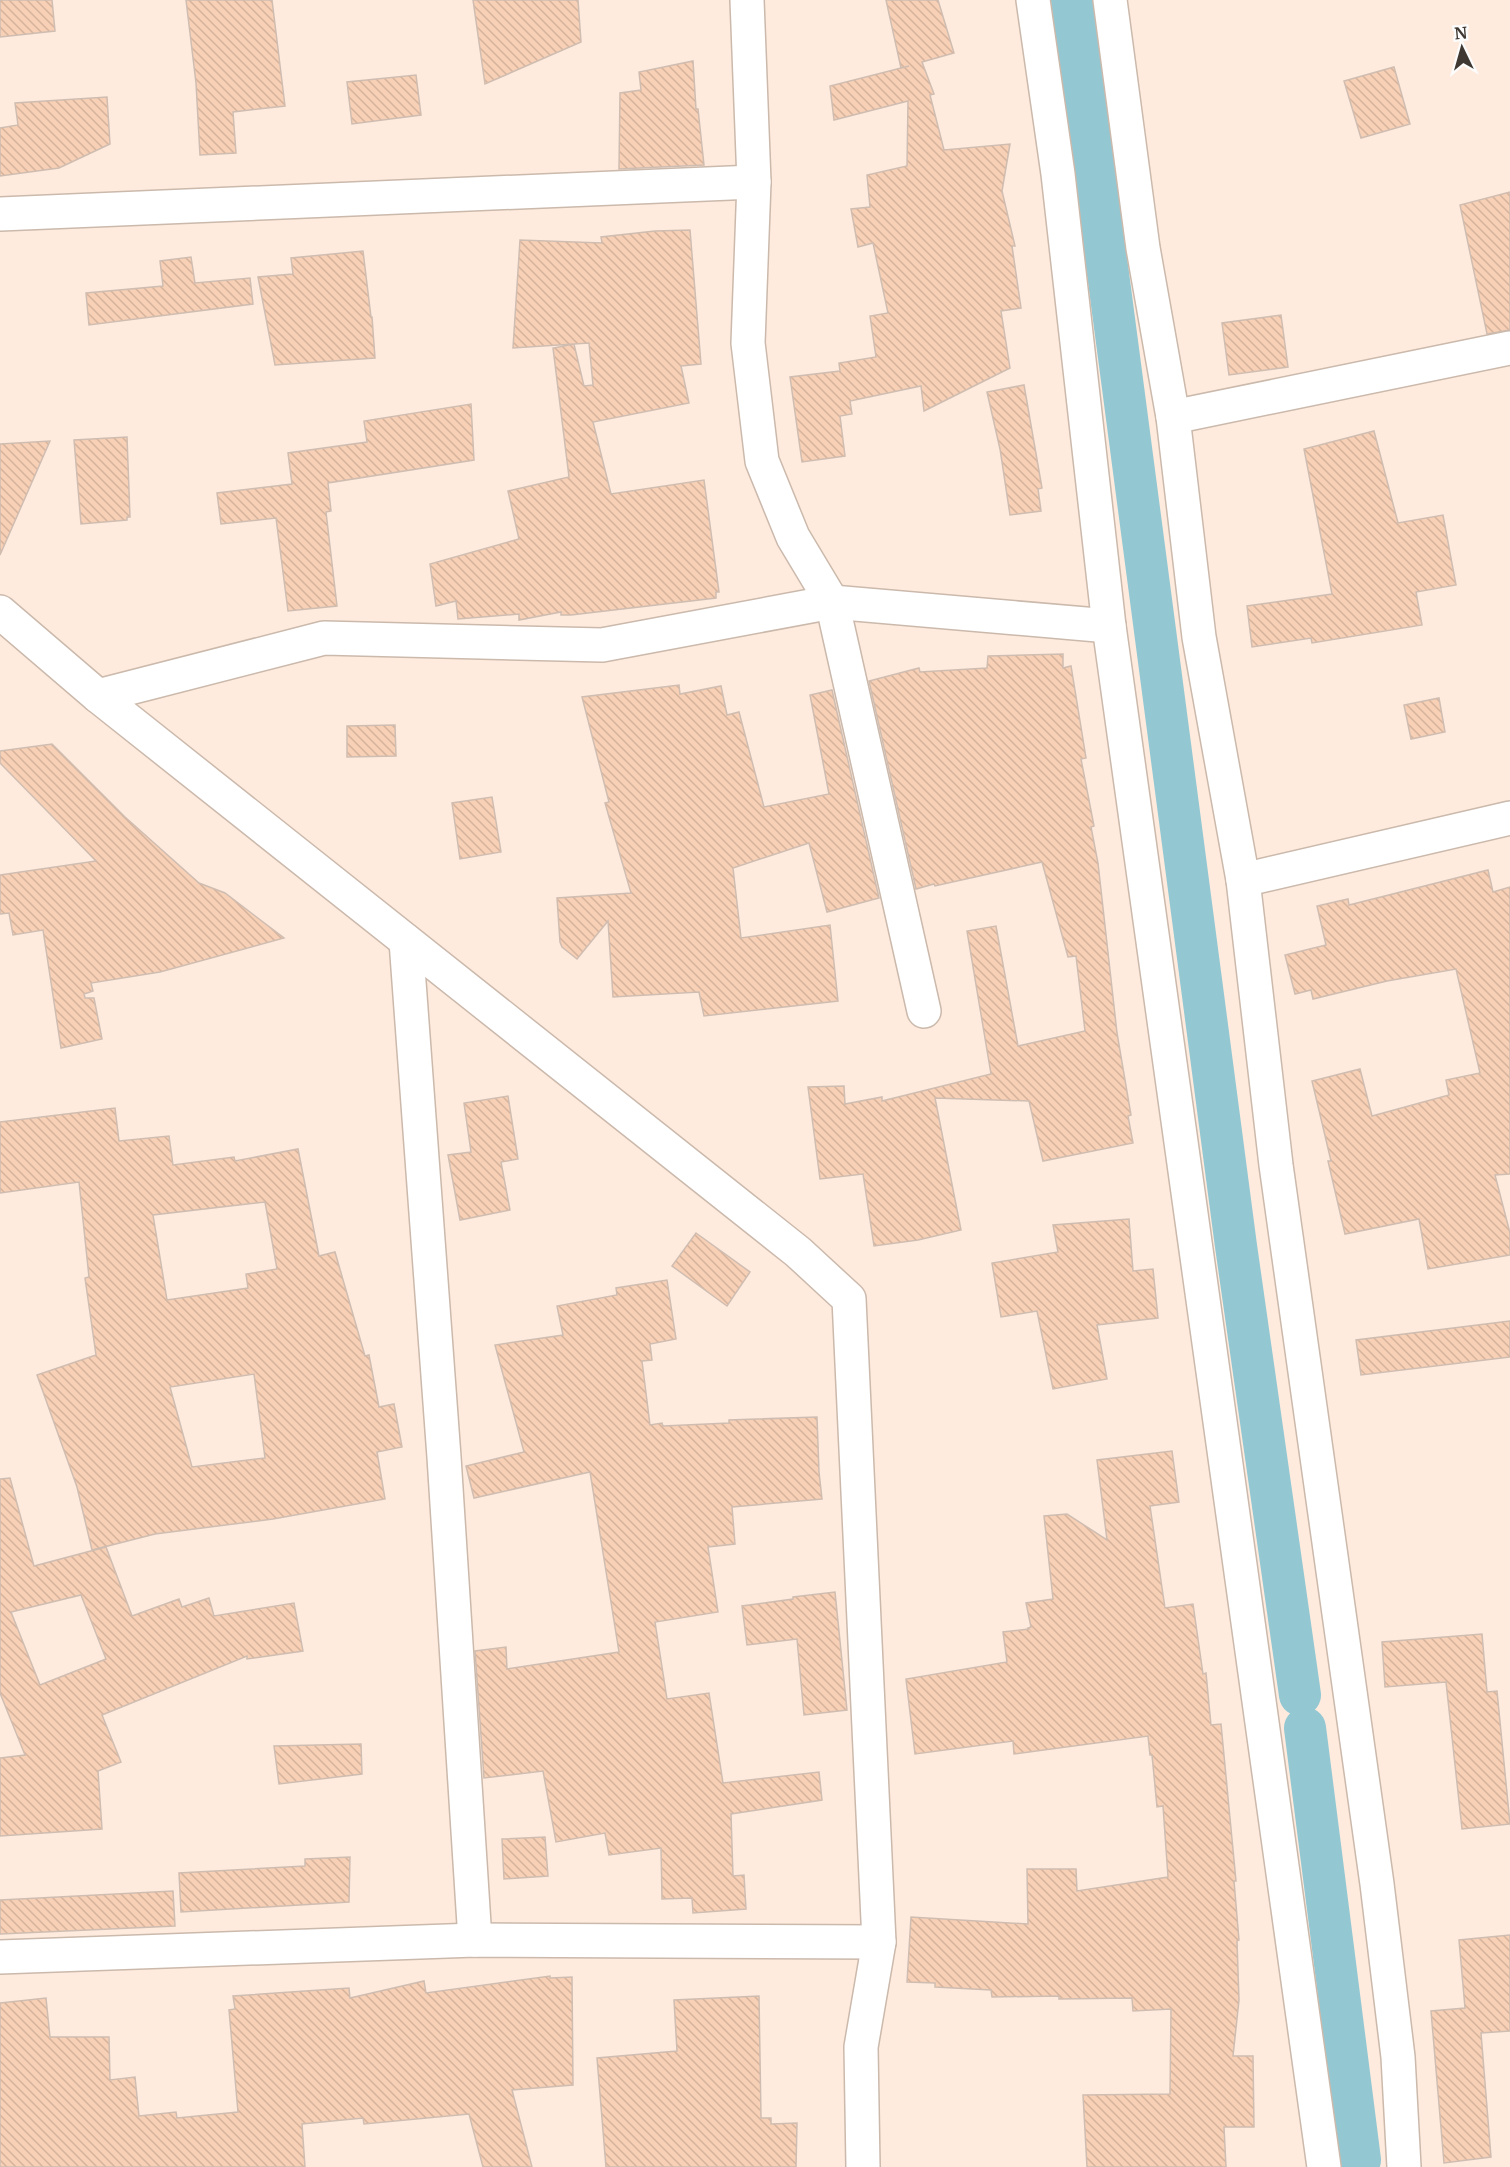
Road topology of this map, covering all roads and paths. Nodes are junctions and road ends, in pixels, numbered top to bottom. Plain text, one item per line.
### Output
1 (747, 0) edge
2 (1033, 0) edge
3 (1110, 0) edge
4 (754, 182) junction
5 (0, 214) edge
6 (1510, 348) edge
7 (1173, 417) junction
8 (832, 602) junction
9 (0, 612) edge
10 (1109, 626) junction
11 (98, 696) junction
12 (1510, 818) edge
13 (1243, 880) junction
14 (406, 940) junction
15 (924, 1011) dead end
16 (475, 1940) junction
17 (879, 1941) junction
18 (0, 1957) edge
19 (863, 2167) edge
20 (1324, 2167) edge
21 (1404, 2167) edge

1 - 4 street
2 - 10 street
3 - 7 street
4 - 5 street
4 - 8 street
6 - 7 street
7 - 13 street
8 - 10 street
8 - 11 street
8 - 15 street
9 - 11 street
10 - 20 street
11 - 14 street
12 - 13 street
13 - 21 street
14 - 16 street
14 - 17 street
16 - 17 street
16 - 18 street
17 - 19 street

